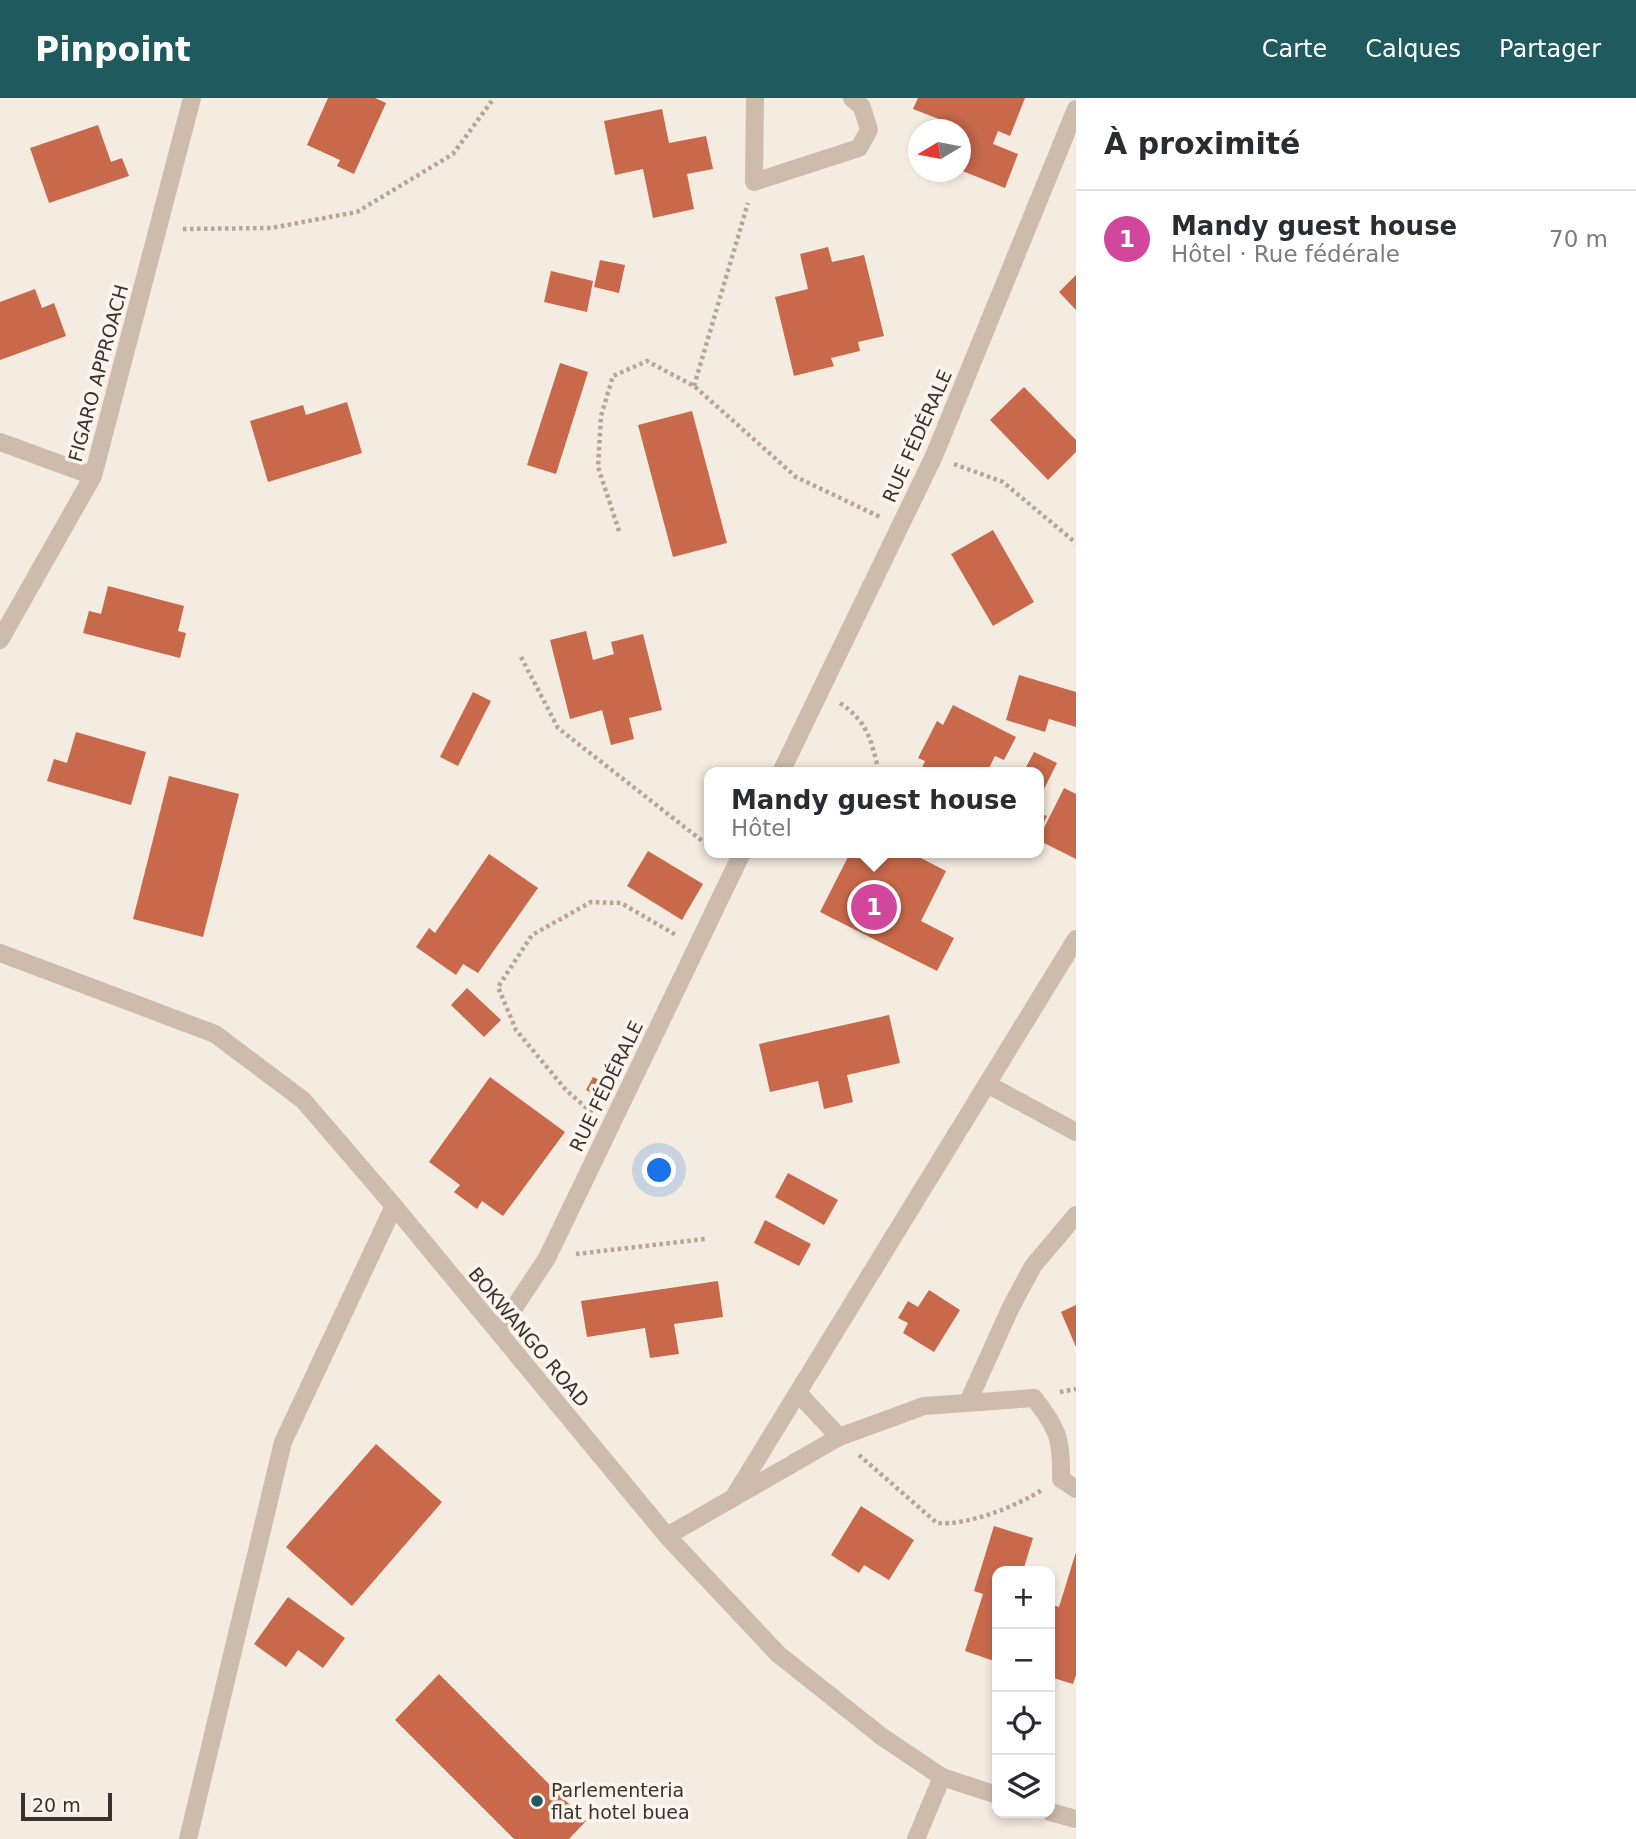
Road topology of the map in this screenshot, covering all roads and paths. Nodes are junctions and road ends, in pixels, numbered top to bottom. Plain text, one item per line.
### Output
1 (192, 98) edge
2 (494, 98) edge
3 (755, 98) edge
4 (852, 98) edge
5 (1076, 109) edge
6 (754, 183) junction
7 (158, 229) junction
8 (694, 386) junction
9 (0, 442) edge
10 (934, 456) junction
11 (93, 476) junction
12 (900, 526) junction
13 (619, 531) dead end
14 (1076, 543) edge
15 (0, 640) edge
16 (521, 657) dead end
17 (820, 690) junction
18 (783, 767) edge
19 (878, 767) edge
20 (704, 843) edge
21 (740, 858) edge
22 (1076, 939) edge
23 (696, 947) junction
24 (0, 953) edge
25 (987, 1084) junction
26 (608, 1128) junction
27 (1076, 1132) edge
28 (394, 1206) junction
29 (1076, 1215) edge
30 (705, 1239) dead end
31 (547, 1258) junction
32 (498, 1332) junction
33 (798, 1393) junction
34 (968, 1402) junction
35 (838, 1437) junction
36 (1069, 1484) edge
37 (735, 1495) junction
38 (667, 1536) junction
39 (942, 1777) junction
40 (992, 1793) edge
41 (1055, 1813) edge
42 (1076, 1819) edge
43 (188, 1839) edge
44 (916, 1839) edge

1 - 7 street, FIGARO APPROACH
2 - 7 path
3 - 6 street
4 - 6 street
5 - 10 street, RUE FÉDÉRALE
6 - 8 path
7 - 11 street, FIGARO APPROACH
8 - 12 path
8 - 13 path
9 - 11 street
10 - 12 street, RUE FÉDÉRALE
10 - 14 path
11 - 15 street, FIGARO APPROACH
12 - 17 street, RUE FÉDÉRALE
16 - 20 path
17 - 18 street, RUE FÉDÉRALE
17 - 19 path
21 - 23 street, RUE FÉDÉRALE
22 - 25 street
23 - 26 street, RUE FÉDÉRALE
23 - 26 path
24 - 28 street, BOKWANGO ROAD
25 - 27 street
25 - 33 street
26 - 31 street, RUE FÉDÉRALE
28 - 32 street, BOKWANGO ROAD
28 - 43 street
29 - 34 street
30 - 31 path
31 - 32 street, RUE FÉDÉRALE
32 - 38 street, BOKWANGO ROAD
33 - 35 street
33 - 37 street
34 - 35 street
34 - 36 street
35 - 36 path
35 - 37 street
37 - 38 street
38 - 39 street, BOKWANGO ROAD
39 - 40 street, BOKWANGO ROAD
39 - 44 street
41 - 42 street

